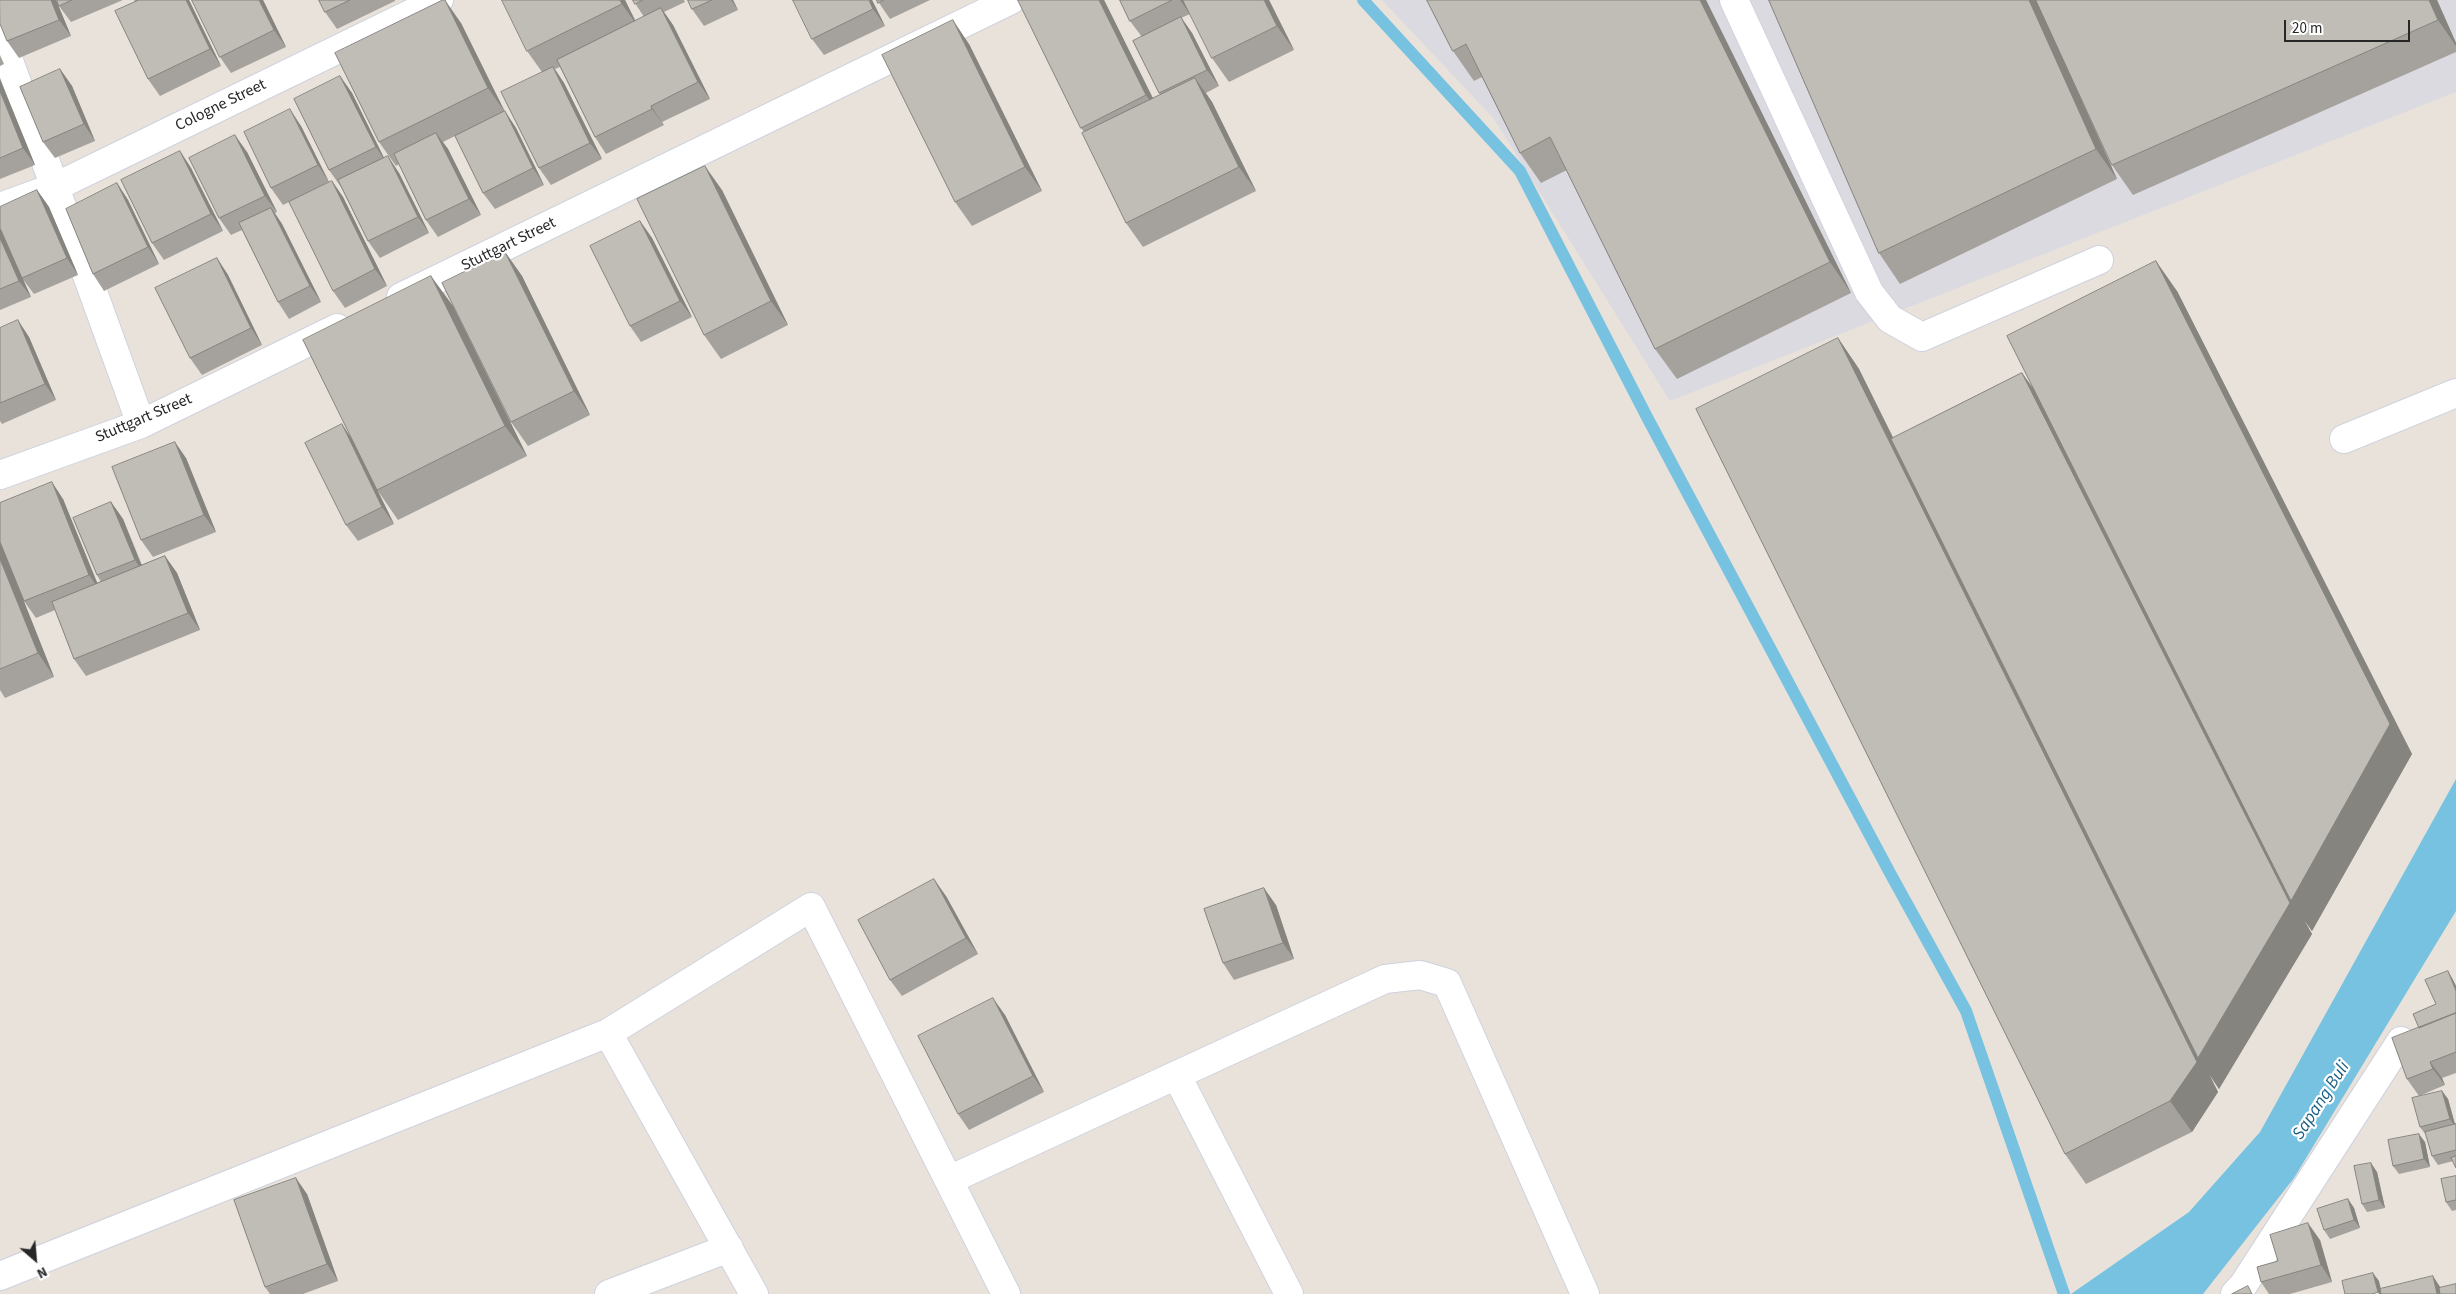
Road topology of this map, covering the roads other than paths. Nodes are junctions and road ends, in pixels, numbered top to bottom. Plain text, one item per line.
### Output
1 (439, 0) edge
2 (1011, 0) edge
3 (1734, 0) edge
4 (0, 36) edge
5 (55, 187) junction
6 (0, 207) edge
7 (2099, 260) dead end
8 (2456, 393) edge
9 (141, 424) junction
10 (2344, 439) dead end
11 (0, 475) edge
12 (608, 1033) junction
13 (2401, 1041) edge
14 (1177, 1076) junction
15 (949, 1180) junction
16 (730, 1248) junction
17 (0, 1276) edge
18 (609, 1294) edge
19 (754, 1294) edge
20 (1006, 1294) edge
21 (1289, 1294) edge
22 (1585, 1294) edge
23 (2235, 1294) edge

1 - 5 street, Cologne Street
2 - 9 street, Stuttgart Street
3 - 7 street
4 - 5 street
5 - 6 street, Cologne Street
5 - 9 street
8 - 10 street
9 - 11 street, Stuttgart Street
12 - 15 street
12 - 16 street
12 - 17 street
13 - 23 street
14 - 15 street
14 - 21 street
14 - 22 street
15 - 20 street
16 - 18 street
16 - 19 street

